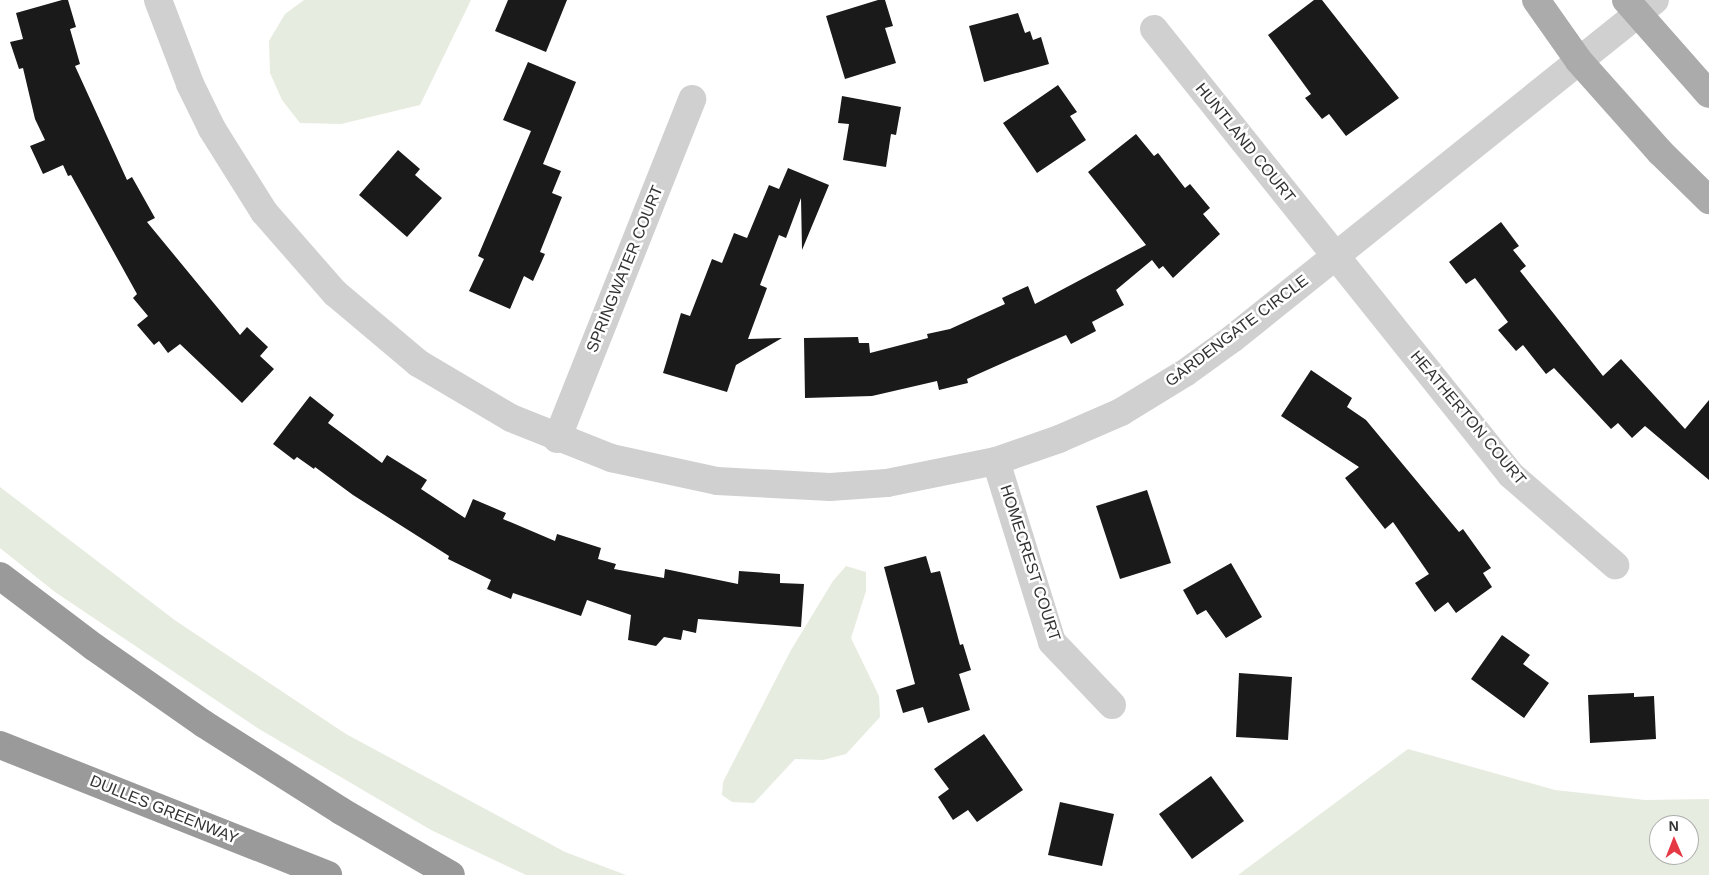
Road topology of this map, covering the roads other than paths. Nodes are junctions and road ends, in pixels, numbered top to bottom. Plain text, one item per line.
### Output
1 (158, 0) edge
2 (1536, 0) edge
3 (1639, 5) edge
4 (1154, 29) dead end
5 (1579, 61) junction
6 (1709, 94) edge
7 (692, 99) dead end
8 (1709, 200) edge
9 (1336, 256) junction
10 (557, 439) junction
11 (996, 461) junction
12 (1615, 566) dead end
13 (0, 576) edge
14 (1112, 704) dead end
15 (0, 745) edge
16 (328, 875) edge
17 (451, 875) edge

1 - 10 street, GARDENGATE CIRCLE
2 - 5 main road
3 - 5 street, GARDENGATE CIRCLE
3 - 6 main road
4 - 9 street, HUNTLAND COURT
5 - 8 main road
5 - 9 street, GARDENGATE CIRCLE
7 - 10 street, SPRINGWATER COURT
9 - 11 street, GARDENGATE CIRCLE
9 - 12 street, HEATHERTON COURT
10 - 11 street, GARDENGATE CIRCLE
11 - 14 street, HOMECREST COURT
13 - 17 highway
15 - 16 highway, DULLES GREENWAY

